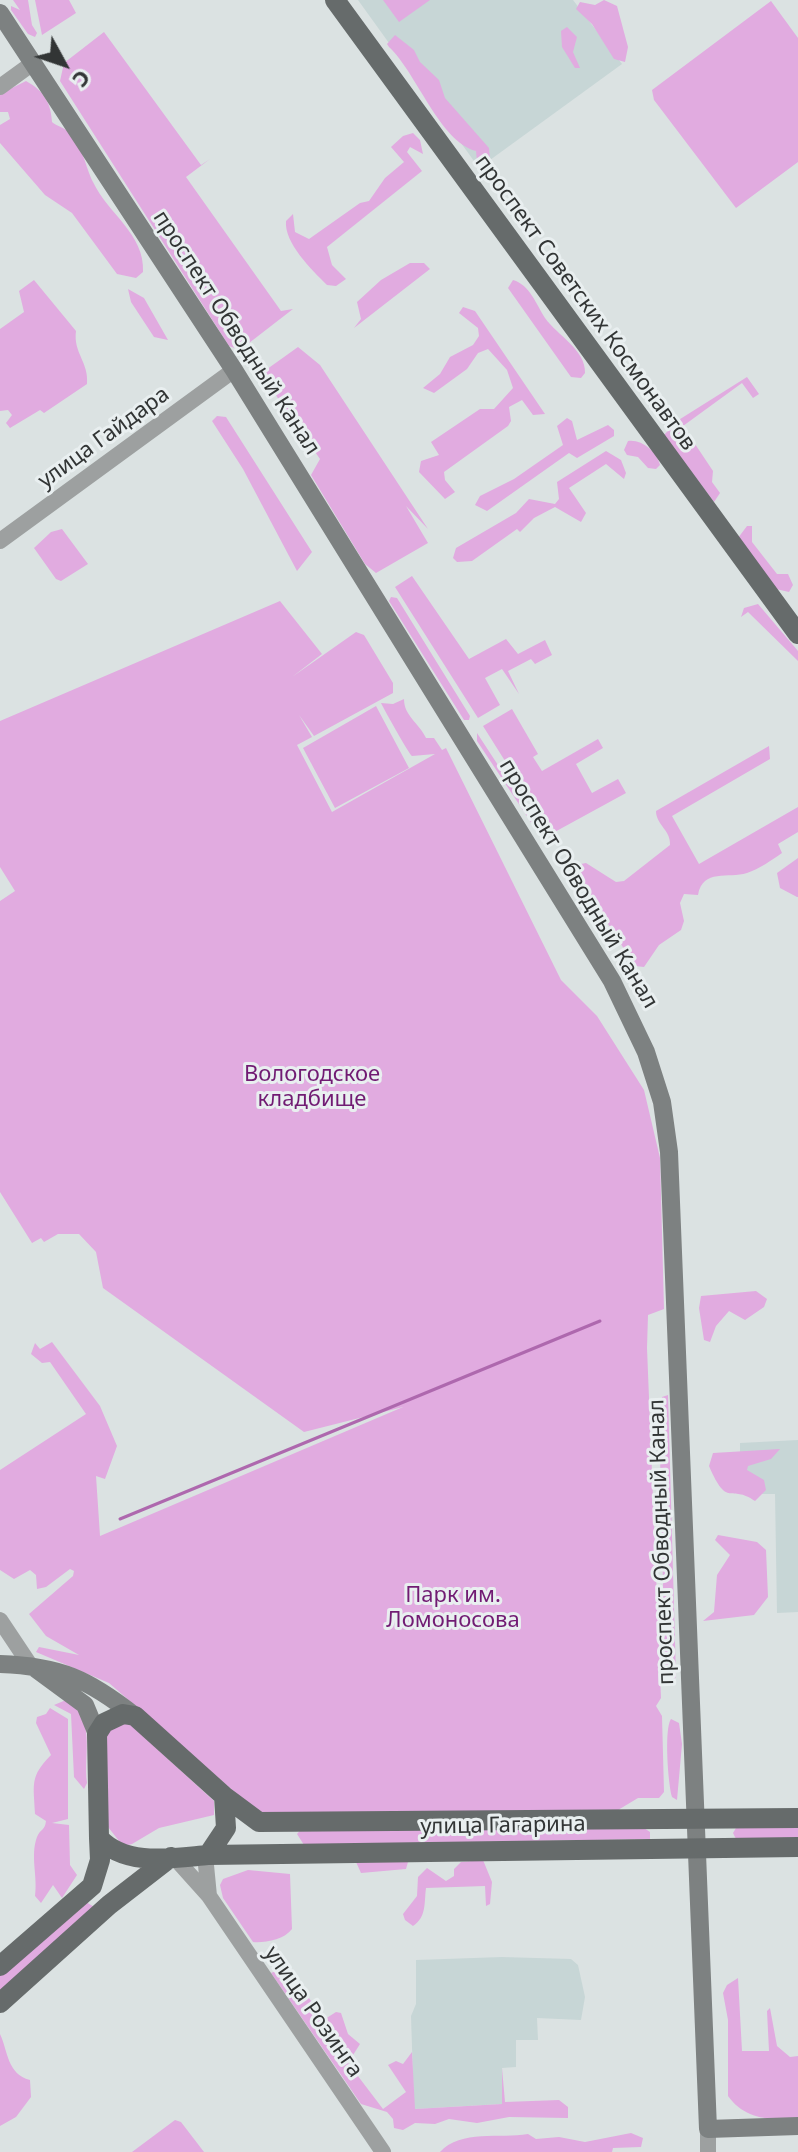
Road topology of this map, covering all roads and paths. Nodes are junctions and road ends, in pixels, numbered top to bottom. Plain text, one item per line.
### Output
1 (335, 0) edge
2 (0, 13) edge
3 (33, 63) junction
4 (0, 87) edge
5 (234, 370) junction
6 (0, 541) edge
7 (798, 634) edge
8 (0, 1620) edge
9 (0, 1664) edge
10 (30, 1665) junction
11 (135, 1716) junction
12 (97, 1734) junction
13 (224, 1796) junction
14 (798, 1818) edge
15 (697, 1819) junction
16 (99, 1838) junction
17 (697, 1847) junction
18 (798, 1847) edge
19 (206, 1855) junction
20 (172, 1857) junction
21 (209, 1896) junction
22 (0, 1966) edge
23 (0, 2003) edge
24 (798, 2126) edge
25 (708, 2129) junction
26 (383, 2152) edge
27 (708, 2152) edge

1 - 7 main road, проспект Советских Космонавтов
2 - 3 main road, проспект Обводный Канал
3 - 4 street
3 - 5 main road, проспект Обводный Канал
5 - 6 street, улица Гайдара
5 - 15 main road, проспект Обводный Канал
8 - 10 street
9 - 10 main road
10 - 11 main road
10 - 12 main road
11 - 12 main road
11 - 13 main road, улица Гагарина
12 - 16 main road
13 - 15 main road, улица Гагарина
13 - 19 main road
14 - 15 main road, улица Гагарина
15 - 17 main road, проспект Обводный Канал
16 - 20 main road, улица Гагарина
16 - 22 main road
17 - 18 main road, улица Гагарина
17 - 19 main road, улица Гагарина
17 - 25 main road, проспект Обводный Канал
19 - 20 main road, улица Гагарина
19 - 21 street
20 - 21 street, улица Розинга
20 - 23 main road
21 - 26 street, улица Розинга
24 - 25 main road
25 - 27 street, проспект Обводный Канал

